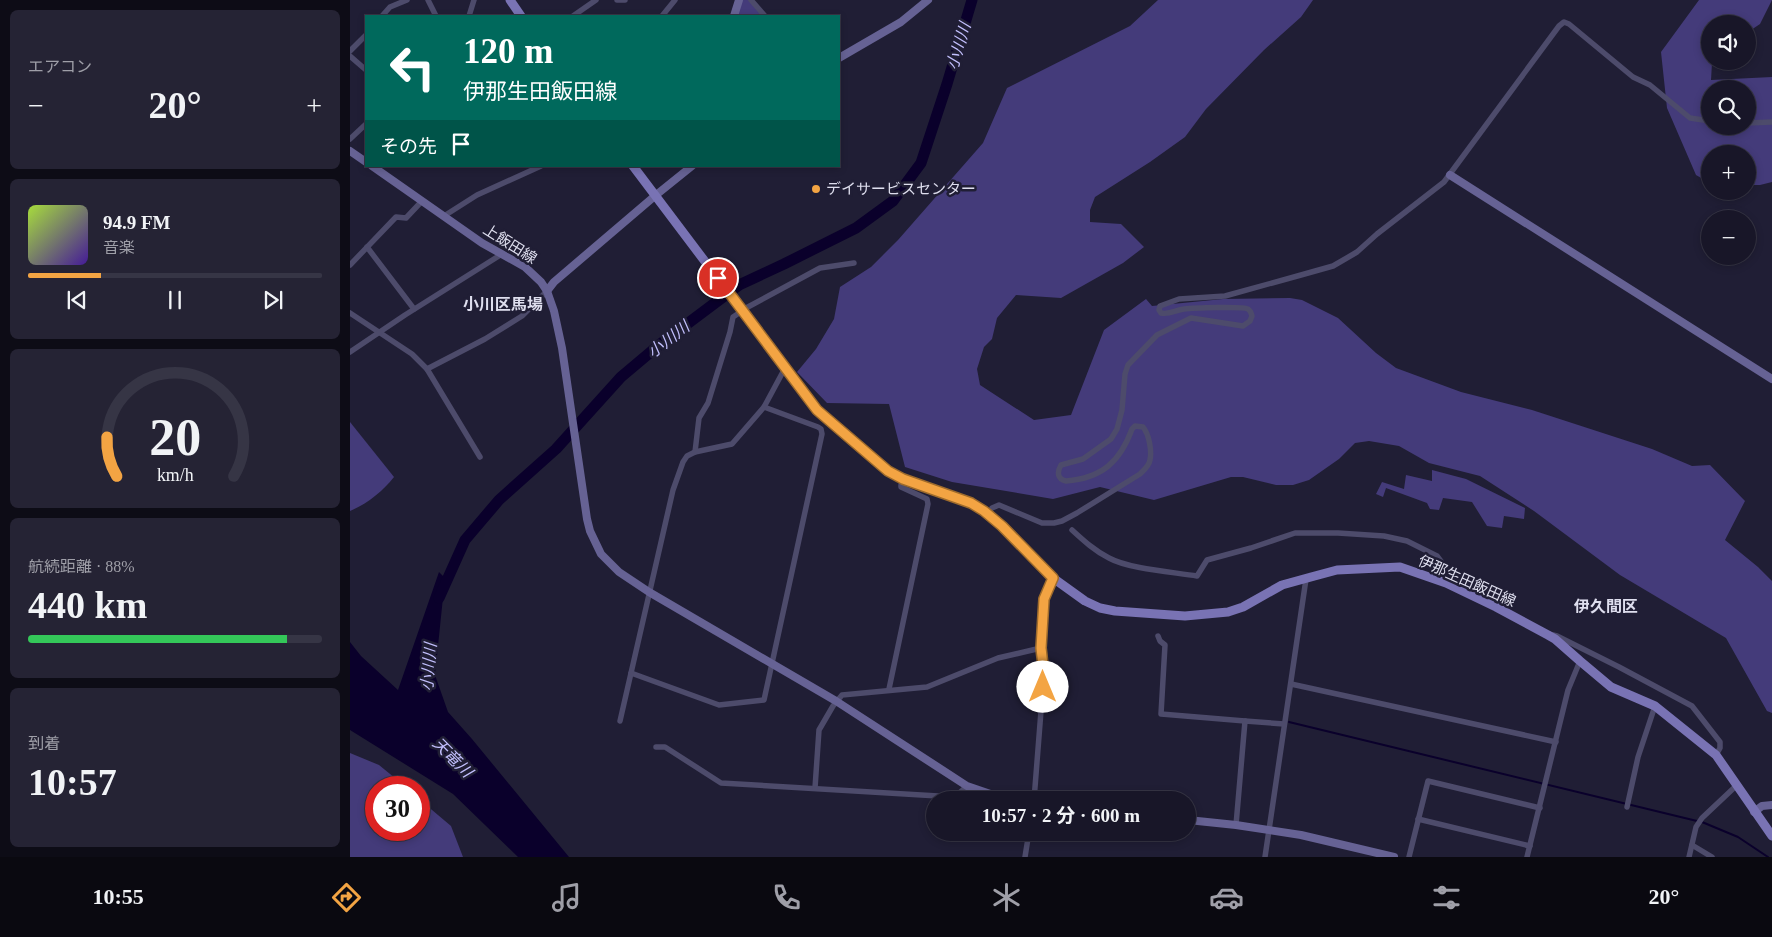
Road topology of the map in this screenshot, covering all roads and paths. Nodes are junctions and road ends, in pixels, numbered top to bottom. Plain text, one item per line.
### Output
1 (407, 0) edge
2 (428, 0) edge
3 (474, 0) edge
4 (596, 0) edge
5 (617, 0) edge
6 (626, 0) edge
7 (676, 0) edge
8 (739, 0) edge
9 (751, 0) edge
10 (928, 0) edge
11 (511, 1) edge
12 (383, 15) edge
13 (436, 15) edge
14 (469, 15) edge
15 (520, 15) edge
16 (574, 15) edge
17 (663, 15) edge
18 (734, 15) edge
19 (763, 15) edge
20 (365, 36) edge
21 (350, 51) edge
22 (350, 56) edge
23 (840, 57) edge
24 (365, 69) edge
25 (1701, 120) edge
26 (1772, 122) edge
27 (1756, 123) edge
28 (365, 125) edge
29 (350, 139) edge
30 (350, 151) edge
31 (365, 161) edge
32 (373, 167) edge
33 (538, 167) edge
34 (635, 167) edge
35 (691, 167) edge
36 (1450, 175) junction
37 (656, 195) junction
38 (422, 201) junction
39 (444, 216) junction
40 (367, 247) junction
41 (502, 254) junction
42 (854, 263) dead end
43 (350, 265) edge
44 (547, 291) junction
45 (414, 309) junction
46 (743, 309) junction
47 (350, 313) edge
48 (381, 332) junction
49 (350, 352) edge
50 (785, 368) junction
51 (427, 369) junction
52 (1772, 379) edge
53 (764, 407) junction
54 (695, 452) junction
55 (480, 458) dead end
56 (903, 479) junction
57 (992, 508) dead end
58 (1072, 530) dead end
59 (1053, 578) junction
60 (1306, 579) junction
61 (1446, 583) junction
62 (649, 592) junction
63 (1548, 635) junction
64 (1158, 636) dead end
65 (1041, 648) junction
66 (1580, 662) junction
67 (773, 665) junction
68 (631, 673) junction
69 (1291, 684) junction
70 (889, 689) junction
71 (836, 702) junction
72 (1655, 706) junction
73 (620, 720) dead end
74 (1245, 721) junction
75 (1284, 724) junction
76 (1556, 742) junction
77 (656, 747) dead end
78 (1716, 755) junction
79 (1736, 785) junction
80 (966, 786) junction
81 (815, 788) junction
82 (981, 791) edge
83 (1035, 791) edge
84 (1628, 805) dead end
85 (1772, 805) edge
86 (1540, 808) junction
87 (1754, 812) junction
88 (1418, 819) junction
89 (1196, 821) edge
90 (1236, 825) junction
91 (1268, 830) junction
92 (1772, 836) edge
93 (1028, 841) edge
94 (1692, 845) junction
95 (1530, 846) junction
96 (1025, 857) edge
97 (1265, 857) edge
98 (1394, 857) edge
99 (1409, 857) edge
100 (1527, 857) edge
101 (1689, 857) edge
102 (1712, 857) edge

1 - 12 street
2 - 13 street
3 - 14 street
4 - 16 street
5 - 6 street
7 - 17 street
8 - 18 street
9 - 19 street
10 - 23 street
11 - 15 main road
20 - 21 street
22 - 24 street
25 - 36 street
26 - 27 street
28 - 29 street
30 - 31 street
32 - 38 street, 上飯田線
33 - 39 street
34 - 37 main road, 伊那生田飯田線
35 - 37 street
36 - 52 street
36 - 57 street
37 - 44 street
37 - 46 main road, 伊那生田飯田線
38 - 39 street, 上飯田線
38 - 40 street
39 - 41 street, 上飯田線
40 - 43 street
40 - 45 street
41 - 44 street, 上飯田線
41 - 45 street
42 - 46 street
44 - 51 street
44 - 62 street
45 - 48 street
46 - 50 main road, 伊那生田飯田線
46 - 54 street
47 - 48 street
48 - 49 street
48 - 51 street
50 - 53 street
50 - 56 main road, 伊那生田飯田線
51 - 55 street
53 - 54 street
53 - 67 street
54 - 62 street
56 - 59 main road, 伊那生田飯田線
56 - 70 street
58 - 61 street
59 - 60 main road, 伊那生田飯田線
59 - 65 street
60 - 61 main road, 伊那生田飯田線
60 - 69 street
61 - 63 main road, 伊那生田飯田線
62 - 67 street
62 - 68 street
63 - 66 main road, 伊那生田飯田線
63 - 78 street
64 - 74 street
65 - 70 street
65 - 83 street
66 - 72 main road, 伊那生田飯田線
66 - 76 street
67 - 68 street
67 - 71 street
68 - 73 street
69 - 75 street
69 - 76 street
70 - 71 street
71 - 80 street
71 - 81 street
72 - 78 main road, 伊那生田飯田線
72 - 84 street
74 - 75 street
74 - 90 street
75 - 91 street
76 - 86 street
77 - 81 street
78 - 79 main road, 伊那生田飯田線
79 - 87 main road, 伊那生田飯田線
79 - 94 street
80 - 81 street
80 - 82 street
85 - 87 street
86 - 88 street
86 - 95 street
87 - 92 main road, 伊那生田飯田線
88 - 95 street
88 - 99 street
89 - 90 street
90 - 91 street
91 - 97 street
91 - 98 street
93 - 96 street
94 - 101 street
94 - 102 street
95 - 100 street

